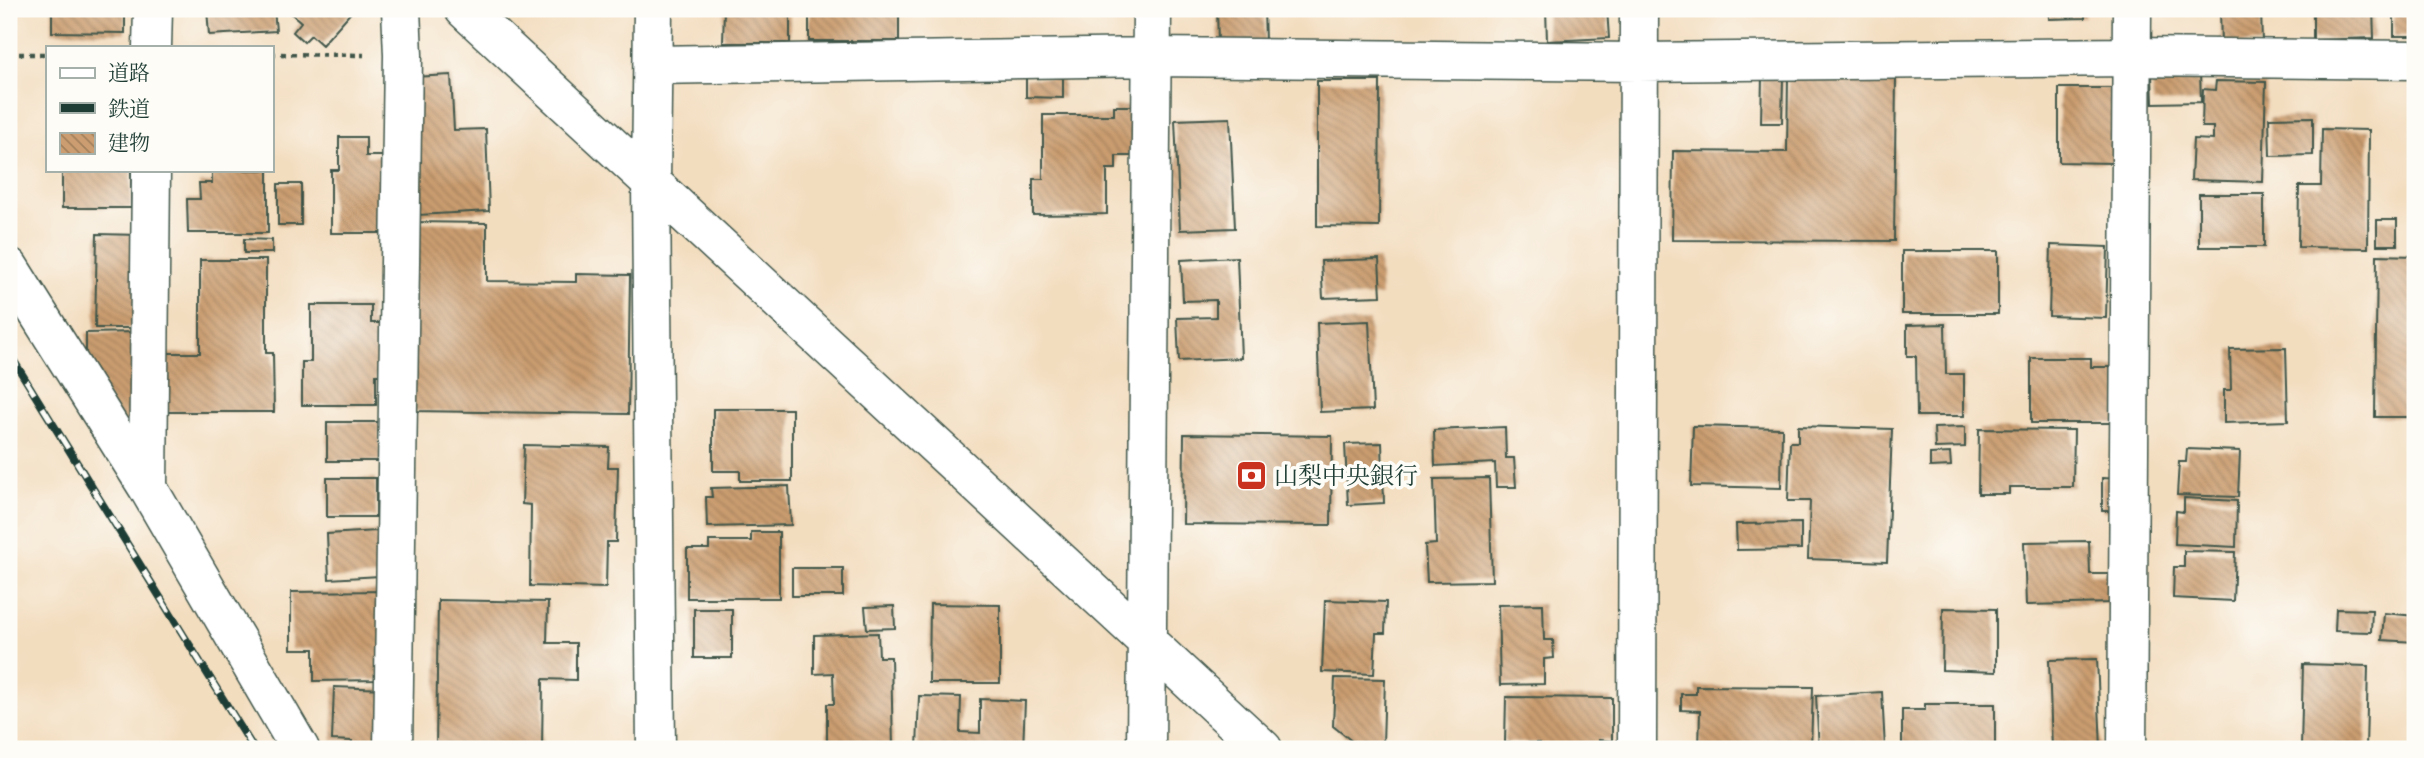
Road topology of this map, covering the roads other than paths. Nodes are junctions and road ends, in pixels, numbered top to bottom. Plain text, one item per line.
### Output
1 (153, 9) edge
2 (401, 9) edge
3 (464, 9) edge
4 (653, 9) edge
5 (1153, 9) edge
6 (1639, 9) edge
7 (2132, 9) edge
8 (152, 46) edge
9 (1152, 57) junction
10 (2133, 57) junction
11 (2415, 60) edge
12 (1638, 62) junction
13 (653, 65) junction
14 (151, 172) edge
15 (651, 183) junction
16 (9, 267) edge
17 (148, 488) junction
18 (1146, 639) junction
19 (300, 749) edge
20 (393, 749) edge
21 (656, 749) edge
22 (1146, 749) edge
23 (1263, 749) edge
24 (1637, 749) edge
25 (2127, 749) edge

1 - 8 street
2 - 20 street
3 - 15 street
4 - 13 street
5 - 9 street
6 - 12 street
7 - 10 street
9 - 12 street
9 - 13 street
9 - 18 street
10 - 11 street
10 - 12 street
10 - 25 street
12 - 24 street
13 - 15 street
14 - 17 street
15 - 18 street
15 - 21 street
16 - 17 street
17 - 19 street
18 - 22 street
18 - 23 street

